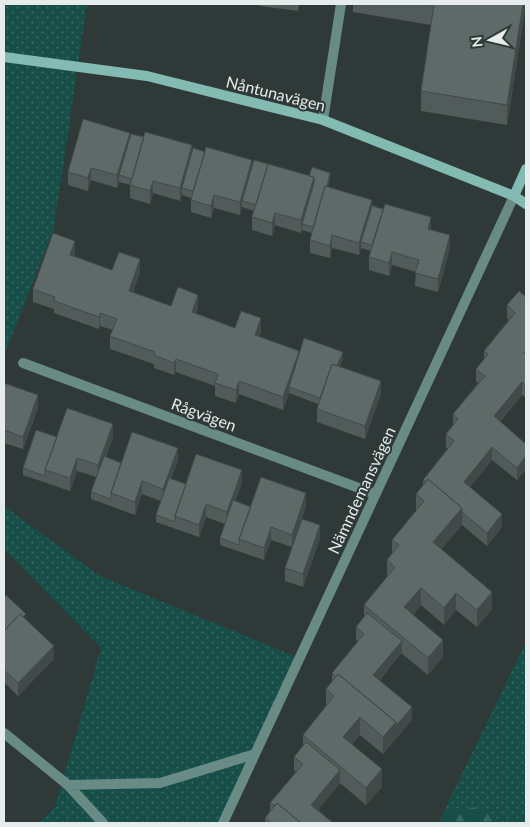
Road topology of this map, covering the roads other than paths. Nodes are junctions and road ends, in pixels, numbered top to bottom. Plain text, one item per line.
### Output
1 (341, 4) edge
2 (4, 57) edge
3 (323, 120) junction
4 (526, 169) edge
5 (514, 196) junction
6 (526, 204) edge
7 (22, 362) dead end
8 (375, 494) junction
9 (4, 734) edge
10 (255, 754) junction
11 (68, 785) junction
12 (103, 823) edge
13 (223, 823) edge

1 - 3 street
2 - 3 street, Nåntunavägen
3 - 5 street, Nåntunavägen
4 - 5 street, Nämndemansvägen
5 - 6 street, Nåntunavägen
5 - 8 street, Nämndemansvägen
7 - 8 street, Rågvägen
8 - 10 street, Nämndemansvägen
9 - 11 street
10 - 11 street
10 - 13 street, Nämndemansvägen
11 - 12 street

